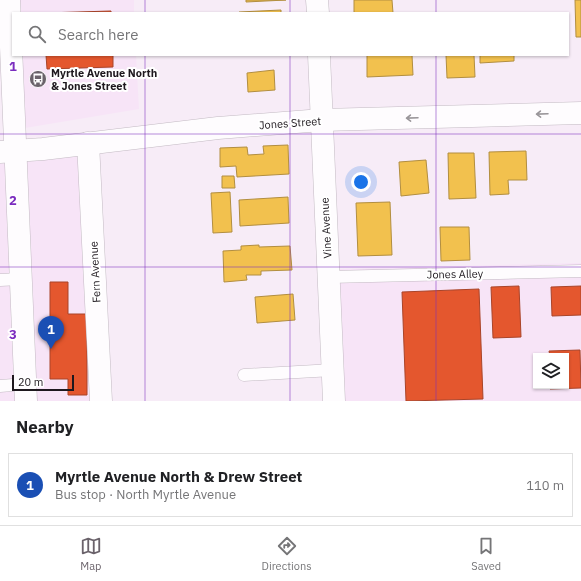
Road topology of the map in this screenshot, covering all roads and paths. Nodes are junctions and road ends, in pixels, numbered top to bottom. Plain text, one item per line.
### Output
1 (9, 0) edge
2 (317, 0) edge
3 (318, 12) edge
4 (5, 23) edge
5 (319, 56) edge
6 (581, 113) edge
7 (322, 120) junction
8 (88, 143) junction
9 (8, 152) edge
10 (581, 271) edge
11 (329, 277) junction
12 (11, 280) edge
13 (333, 370) junction
14 (244, 376) dead end
15 (0, 386) edge
16 (26, 392) edge
17 (101, 401) edge
18 (334, 401) edge

1 - 4 street
2 - 3 street
4 - 9 street
5 - 7 street, Vine Avenue
6 -> 7 street, Jones Street
7 - 8 street, Jones Street
7 - 11 street, Vine Avenue
8 - 9 street, Jones Street
8 - 17 street, Fern Avenue
9 - 12 street
10 - 11 lane, Jones Alley
11 - 13 street, Vine Avenue
12 - 16 street
13 - 14 lane
13 - 18 street, Vine Avenue
15 - 16 lane

